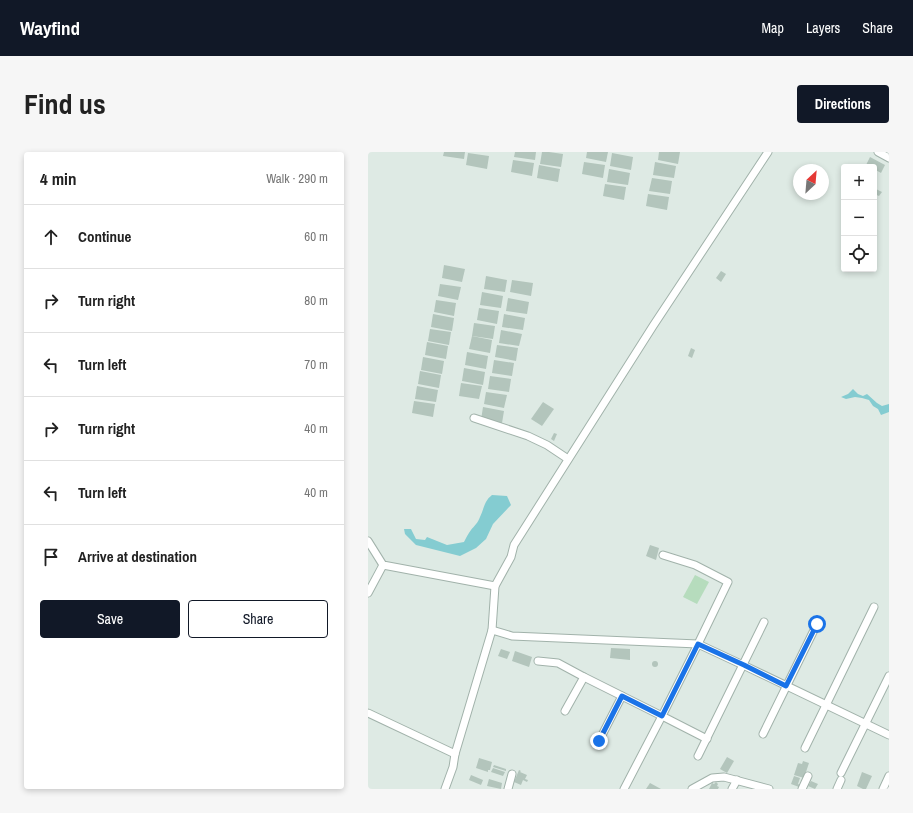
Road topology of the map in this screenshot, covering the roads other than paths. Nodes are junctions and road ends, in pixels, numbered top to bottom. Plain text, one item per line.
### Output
1 (768, 152) edge
2 (878, 152) edge
3 (889, 158) edge
4 (474, 418) dead end
5 (568, 459) junction
6 (368, 541) edge
7 (663, 555) dead end
8 (383, 565) junction
9 (495, 586) junction
10 (368, 593) edge
11 (874, 606) dead end
12 (764, 622) dead end
13 (817, 624) dead end
14 (492, 630) junction
15 (698, 644) junction
16 (538, 661) dead end
17 (744, 665) junction
18 (889, 676) edge
19 (584, 677) junction
20 (786, 686) junction
21 (622, 696) junction
22 (826, 706) junction
23 (565, 711) dead end
24 (368, 713) edge
25 (662, 716) junction
26 (866, 724) junction
27 (763, 734) dead end
28 (889, 735) edge
29 (707, 739) junction
30 (599, 741) dead end
31 (805, 748) dead end
32 (455, 754) junction
33 (698, 756) dead end
34 (512, 774) dead end
35 (808, 776) dead end
36 (889, 776) edge
37 (736, 780) junction
38 (697, 788) edge
39 (445, 789) edge
40 (508, 789) edge
41 (624, 789) edge
42 (732, 789) edge
43 (769, 789) edge
44 (802, 789) edge
45 (836, 789) edge
46 (883, 789) edge

1 - 5 street
2 - 3 street
4 - 5 street
5 - 9 street
6 - 8 street
7 - 15 street
8 - 9 street
8 - 10 street
9 - 14 street
11 - 22 street
12 - 17 street
13 - 20 street
14 - 15 street
14 - 32 street
15 - 17 street
15 - 25 street
16 - 19 street
17 - 20 street
17 - 29 street
18 - 26 street
19 - 21 street
19 - 23 street
20 - 22 street
20 - 27 street
21 - 25 street
21 - 30 street
22 - 26 street
22 - 31 street
24 - 32 street
25 - 29 street
25 - 41 street
26 - 28 street
26 - 45 street
29 - 33 street
32 - 39 street
34 - 40 street
35 - 44 street
36 - 46 street
37 - 38 street
37 - 42 street
37 - 43 street

